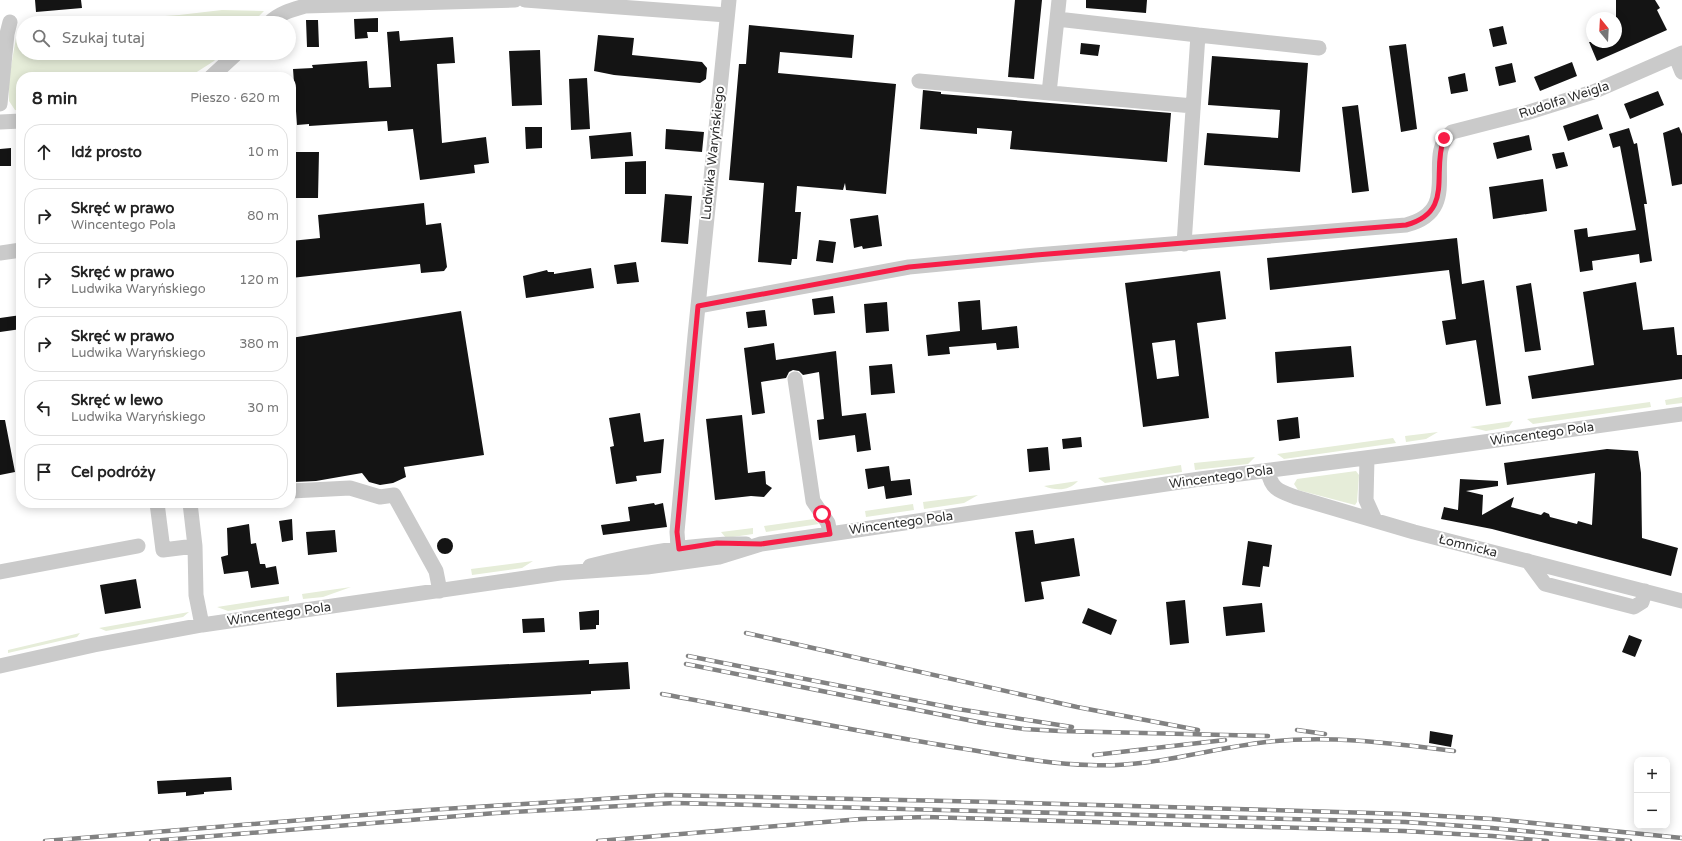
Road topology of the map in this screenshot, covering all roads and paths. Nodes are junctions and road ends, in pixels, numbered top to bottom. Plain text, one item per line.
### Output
1 (515, 0) edge
2 (525, 0) edge
3 (729, 0) edge
4 (1059, 0) edge
5 (727, 15) junction
6 (276, 16) edge
7 (1057, 19) junction
8 (10, 22) dead end
9 (1198, 35) junction
10 (1319, 48) dead end
11 (1679, 55) edge
12 (230, 60) edge
13 (216, 72) edge
14 (1682, 72) edge
15 (919, 81) dead end
16 (1050, 93) junction
17 (0, 104) edge
18 (1193, 106) junction
19 (16, 121) edge
20 (0, 122) edge
21 (1184, 244) junction
22 (16, 251) edge
23 (0, 253) edge
24 (698, 306) junction
25 (795, 379) dead end
26 (1682, 414) edge
27 (1367, 458) junction
28 (1268, 471) junction
29 (296, 491) edge
30 (158, 508) edge
31 (191, 508) edge
32 (1375, 520) junction
33 (830, 534) junction
34 (761, 544) junction
35 (138, 546) dead end
36 (195, 546) junction
37 (679, 549) junction
38 (667, 564) junction
39 (0, 572) edge
40 (560, 573) junction
41 (440, 591) junction
42 (1682, 601) edge
43 (202, 625) junction
44 (0, 666) edge

1 - 6 street
2 - 5 street
3 - 5 street, Ludwika Waryńskiego
4 - 7 street
5 - 24 street, Ludwika Waryńskiego
7 - 9 street
7 - 16 street
8 - 17 street
9 - 10 street
9 - 18 street
11 - 14 street
11 - 21 street, Rudolfa Weigla
12 - 13 street
15 - 16 street
16 - 18 street
18 - 21 street
19 - 20 street
21 - 24 street
22 - 23 street
24 - 37 street, Ludwika Waryńskiego
25 - 33 street
26 - 27 street, Wincentego Pola
27 - 28 street, Wincentego Pola
27 - 32 street
28 - 32 street, Łomnicka
28 - 33 street, Wincentego Pola
29 - 41 street
30 - 36 street
31 - 36 street
32 - 42 street, Łomnicka
33 - 34 street, Wincentego Pola
34 - 37 street, Wincentego Pola
34 - 38 street, Wincentego Pola
35 - 39 street
36 - 43 street
37 - 38 street
37 - 40 street, Wincentego Pola
38 - 40 street, Wincentego Pola
40 - 41 street, Wincentego Pola
41 - 43 street, Wincentego Pola
43 - 44 street, Wincentego Pola

